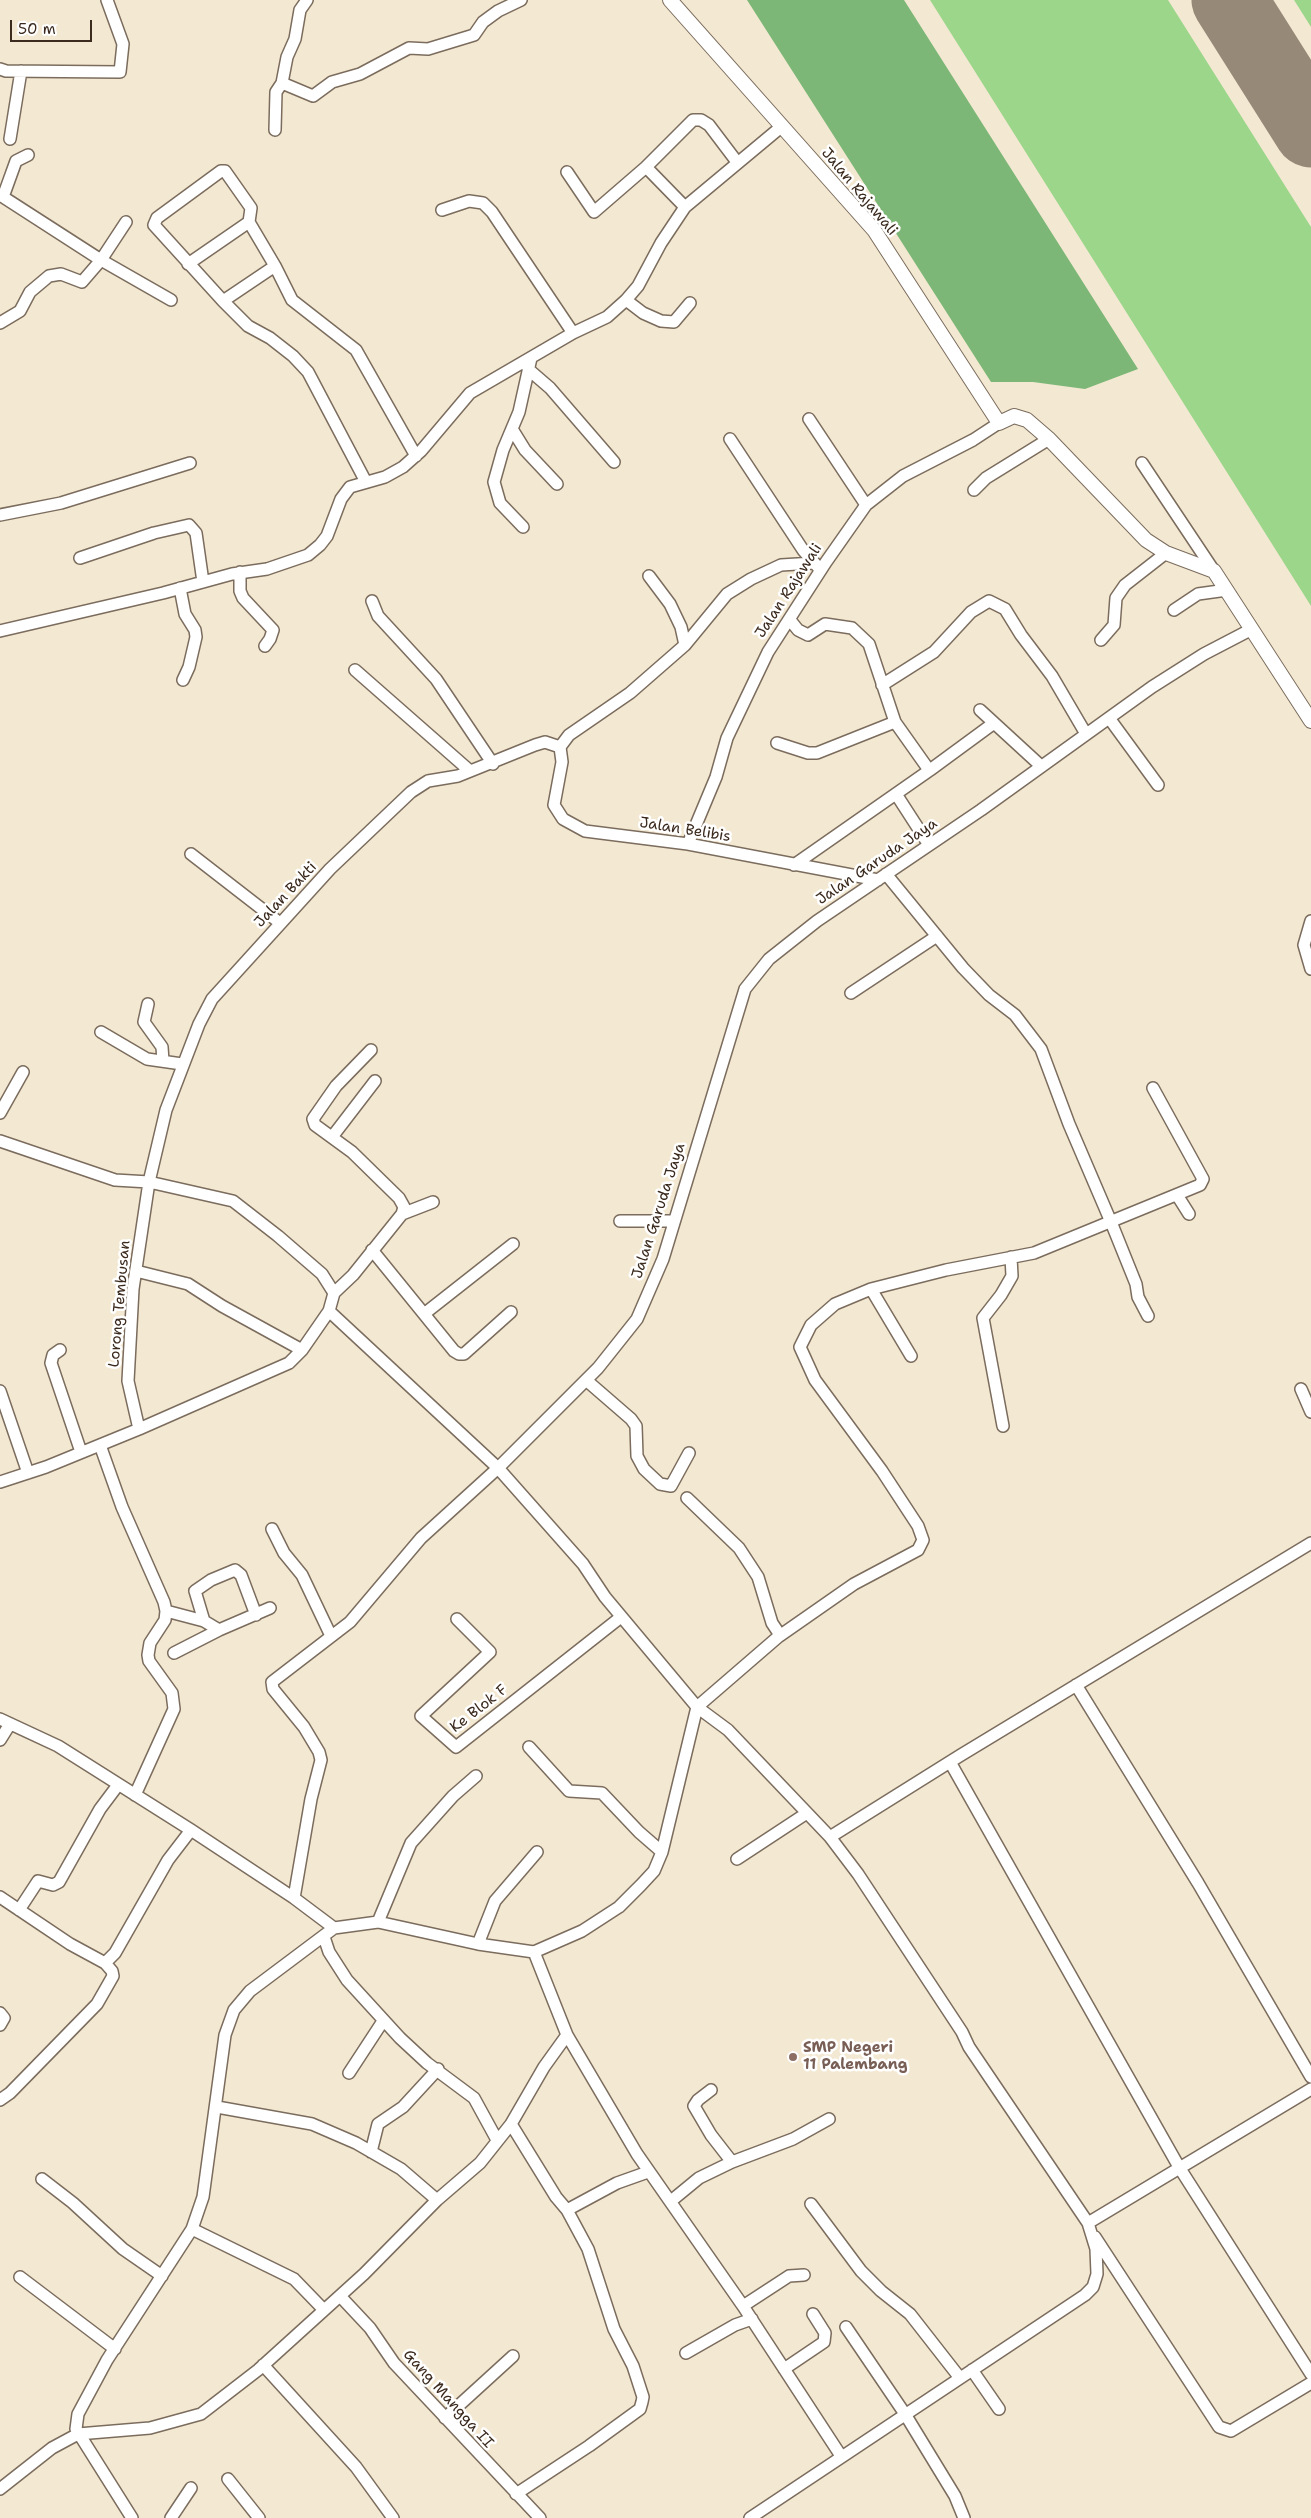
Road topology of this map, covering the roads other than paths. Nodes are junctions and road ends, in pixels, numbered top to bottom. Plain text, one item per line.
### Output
1 (106, 0) edge
2 (307, 0) edge
3 (521, 0) edge
4 (670, 0) edge
5 (0, 69) edge
6 (21, 71) junction
7 (282, 83) junction
8 (780, 127) junction
9 (274, 130) dead end
10 (10, 139) dead end
11 (28, 156) dead end
12 (738, 162) junction
13 (646, 167) junction
14 (567, 172) dead end
15 (1, 196) edge
16 (685, 207) junction
17 (442, 210) dead end
18 (126, 222) dead end
19 (249, 222) junction
20 (102, 260) junction
21 (188, 264) junction
22 (275, 266) junction
23 (171, 300) dead end
24 (626, 300) junction
25 (223, 301) junction
26 (690, 303) dead end
27 (0, 323) edge
28 (573, 333) junction
29 (529, 364) junction
30 (809, 419) dead end
31 (999, 423) junction
32 (512, 429) junction
33 (730, 439) dead end
34 (1049, 439) junction
35 (416, 456) junction
36 (190, 462) dead end
37 (614, 462) dead end
38 (1142, 463) dead end
39 (366, 482) junction
40 (557, 484) dead end
41 (974, 490) dead end
42 (866, 505) junction
43 (0, 515) edge
44 (523, 527) dead end
45 (1166, 553) junction
46 (80, 558) dead end
47 (817, 567) junction
48 (1214, 571) junction
49 (240, 572) junction
50 (649, 576) dead end
51 (203, 582) junction
52 (180, 588) junction
53 (1227, 590) junction
54 (372, 601) dead end
55 (1174, 610) dead end
56 (790, 620) junction
57 (1252, 629) junction
58 (0, 632) edge
59 (1101, 640) dead end
60 (685, 645) junction
61 (265, 646) dead end
62 (355, 670) dead end
63 (183, 680) dead end
64 (882, 684) junction
65 (980, 710) dead end
66 (1109, 718) junction
67 (1311, 720) edge
68 (895, 722) junction
69 (994, 722) junction
70 (1086, 734) junction
71 (777, 743) dead end
72 (560, 748) junction
73 (493, 764) junction
74 (1041, 766) junction
75 (929, 770) junction
76 (470, 771) junction
77 (1158, 785) dead end
78 (896, 794) junction
79 (688, 844) junction
80 (930, 844) junction
81 (191, 854) dead end
82 (794, 865) junction
83 (882, 877) junction
84 (1311, 921) edge
85 (280, 923) junction
86 (937, 936) junction
87 (1311, 969) edge
88 (851, 993) dead end
89 (148, 1004) dead end
90 (101, 1032) dead end
91 (370, 1050) dead end
92 (163, 1061) junction
93 (182, 1064) junction
94 (23, 1072) dead end
95 (375, 1081) dead end
96 (1154, 1088) dead end
97 (0, 1113) edge
98 (332, 1137) junction
99 (0, 1141) edge
100 (148, 1182) junction
101 (1177, 1195) junction
102 (433, 1202) dead end
103 (402, 1214) junction
104 (1189, 1214) dead end
105 (620, 1221) dead end
106 (674, 1221) junction
107 (1111, 1222) junction
108 (513, 1244) dead end
109 (372, 1250) junction
110 (1011, 1257) junction
111 (136, 1271) junction
112 (871, 1289) junction
113 (334, 1293) junction
114 (329, 1311) junction
115 (511, 1312) dead end
116 (424, 1314) junction
117 (1148, 1316) dead end
118 (60, 1350) dead end
119 (302, 1350) junction
120 (912, 1356) dead end
121 (586, 1380) junction
122 (1301, 1389) dead end
123 (0, 1391) edge
124 (1311, 1412) edge
125 (1003, 1426) dead end
126 (139, 1429) junction
127 (100, 1445) junction
128 (81, 1452) junction
129 (689, 1453) dead end
130 (498, 1468) junction
131 (28, 1473) junction
132 (0, 1482) edge
133 (687, 1498) dead end
134 (272, 1529) dead end
135 (1311, 1544) edge
136 (270, 1608) dead end
137 (166, 1611) junction
138 (256, 1615) junction
139 (621, 1617) junction
140 (457, 1619) dead end
141 (204, 1621) junction
142 (219, 1630) junction
143 (330, 1636) junction
144 (780, 1636) junction
145 (174, 1653) dead end
146 (1076, 1685) junction
147 (697, 1707) junction
148 (5, 1721) edge
149 (0, 1740) edge
150 (529, 1747) dead end
151 (950, 1762) junction
152 (476, 1776) dead end
153 (118, 1785) junction
154 (135, 1795) junction
155 (807, 1813) junction
156 (191, 1830) junction
157 (830, 1837) junction
158 (537, 1852) dead end
159 (662, 1852) junction
160 (737, 1859) dead end
161 (294, 1898) junction
162 (3, 1899) edge
163 (19, 1910) junction
164 (0, 1911) edge
165 (378, 1922) junction
166 (334, 1928) junction
167 (324, 1937) junction
168 (478, 1944) junction
169 (534, 1952) junction
170 (105, 1963) junction
171 (0, 2013) edge
172 (384, 2020) junction
173 (0, 2025) edge
174 (567, 2035) junction
175 (438, 2069) junction
176 (349, 2073) dead end
177 (1311, 2077) edge
178 (1311, 2089) edge
179 (712, 2090) dead end
180 (0, 2100) edge
181 (217, 2107) junction
182 (829, 2119) dead end
183 (511, 2124) junction
184 (497, 2140) junction
185 (371, 2152) junction
186 (732, 2162) junction
187 (1179, 2167) junction
188 (648, 2172) junction
189 (42, 2179) dead end
190 (437, 2200) junction
191 (671, 2201) junction
192 (811, 2204) dead end
193 (567, 2210) junction
194 (1090, 2227) junction
195 (192, 2230) junction
196 (804, 2275) dead end
197 (162, 2276) junction
198 (20, 2277) dead end
199 (340, 2296) junction
200 (743, 2306) junction
201 (324, 2310) junction
202 (813, 2314) dead end
203 (752, 2318) junction
204 (846, 2327) dead end
205 (115, 2349) junction
206 (686, 2353) dead end
207 (512, 2356) dead end
208 (263, 2365) junction
209 (784, 2369) junction
210 (972, 2370) junction
211 (1311, 2374) edge
212 (960, 2378) junction
213 (1311, 2383) edge
214 (999, 2409) dead end
215 (905, 2414) junction
216 (445, 2418) junction
217 (78, 2434) junction
218 (841, 2456) junction
219 (228, 2479) dead end
220 (0, 2488) edge
221 (191, 2488) dead end
222 (516, 2494) junction
223 (132, 2518) edge
224 (171, 2518) edge
225 (260, 2518) edge
226 (393, 2518) edge
227 (540, 2518) edge
228 (750, 2518) edge
229 (964, 2518) edge

1 - 6 street
2 - 7 street
3 - 7 street
4 - 8 street, Jalan Rajawali
5 - 6 street
6 - 10 street
7 - 9 street
8 - 12 street
8 - 31 street, Jalan Rajawali
11 - 15 street
12 - 13 street
12 - 16 street
13 - 14 street
13 - 16 street
15 - 20 street
16 - 24 street
17 - 28 street
18 - 20 street
19 - 21 street
19 - 21 street
19 - 22 street
20 - 23 street
20 - 27 street
21 - 25 street
22 - 25 street
22 - 35 street
24 - 26 street
24 - 28 street
25 - 39 street
28 - 29 street
29 - 32 street
29 - 35 street
29 - 37 street
30 - 42 street
31 - 34 street, Jalan Rajawali
31 - 42 street, Jalan Rajawali
32 - 40 street
32 - 44 street
33 - 47 street
34 - 41 street
34 - 45 street, Jalan Rajawali
35 - 39 street
36 - 43 street
38 - 48 street
39 - 49 street
42 - 47 street, Jalan Rajawali
45 - 48 street, Jalan Rajawali
45 - 59 street
46 - 51 street
47 - 56 street, Jalan Rajawali
47 - 60 street
48 - 53 street
49 - 51 street
49 - 61 street
50 - 60 street
51 - 52 street
52 - 58 street
52 - 63 street
53 - 55 street
53 - 57 street
54 - 73 street
56 - 64 street
56 - 79 street, Jalan Rajawali
57 - 66 street, Jalan Garuda Jaya
57 - 67 street
60 - 72 street
62 - 76 street
64 - 68 street
64 - 70 street
65 - 69 street
66 - 70 street, Jalan Garuda Jaya
66 - 77 street
68 - 71 street
68 - 75 street
69 - 74 street
69 - 75 street
70 - 74 street, Jalan Garuda Jaya
72 - 73 street, Jalan Bakti
72 - 79 street, Jalan Belibis
73 - 76 street, Jalan Bakti
74 - 80 street, Jalan Garuda Jaya
75 - 78 street
76 - 85 street, Jalan Bakti
78 - 80 street
78 - 82 street
79 - 82 street, Jalan Belibis
80 - 83 street, Jalan Garuda Jaya
81 - 85 street
82 - 83 street, Jalan Belibis
83 - 86 street
83 - 106 street, Jalan Garuda Jaya
84 - 87 street
85 - 93 street, Jalan Bakti
86 - 88 street
86 - 107 street
89 - 92 street
90 - 92 street
91 - 98 street
92 - 93 street
93 - 100 street, Jalan Bakti
94 - 97 street
95 - 98 street
96 - 101 street
98 - 103 street
99 - 100 street
100 - 111 street, Lorong Tembusan
100 - 113 street
101 - 104 street
101 - 107 street
102 - 103 street
103 - 109 street
105 - 106 street
106 - 121 street, Jalan Garuda Jaya
107 - 110 street
107 - 117 street
108 - 116 street
109 - 113 street
109 - 116 street
110 - 112 street
110 - 125 street
111 - 119 street
111 - 126 street, Lorong Tembusan
112 - 120 street
112 - 144 street
113 - 114 street
114 - 119 street
114 - 130 street
115 - 116 street
118 - 128 street
119 - 126 street
121 - 129 street
121 - 130 street, Jalan Garuda Jaya
122 - 124 street
123 - 131 street
126 - 127 street
127 - 128 street
127 - 137 street
128 - 131 street
130 - 139 street
130 - 143 street, Jalan Garuda Jaya
131 - 132 street
133 - 144 street
134 - 143 street
135 - 146 street
136 - 138 street
137 - 141 street
137 - 154 street
138 - 141 street
138 - 142 street
139 - 140 street, Ke Blok F
139 - 147 street
141 - 142 street
142 - 145 street
143 - 161 street, Jalan Garuda Jaya
144 - 147 street
146 - 151 street
146 - 177 street
147 - 155 street
147 - 159 street
148 - 149 street
148 - 153 street
150 - 159 street
151 - 157 street
151 - 187 street
152 - 165 street
153 - 154 street
153 - 163 street
154 - 156 street
155 - 157 street
155 - 160 street
156 - 161 street
156 - 170 street
157 - 194 street
158 - 168 street
159 - 169 street
161 - 166 street
162 - 163 street
162 - 164 street
163 - 170 street
165 - 166 street
165 - 168 street
166 - 167 street
167 - 172 street
167 - 181 street
168 - 169 street
169 - 174 street
170 - 180 street
171 - 173 street
172 - 175 street
172 - 176 street
174 - 183 street
174 - 188 street
175 - 184 street
175 - 185 street
178 - 187 street
179 - 186 street
181 - 185 street
181 - 195 street
182 - 186 street
183 - 184 street
183 - 193 street
184 - 190 street
185 - 190 street
186 - 191 street
187 - 194 street
187 - 211 street
188 - 191 street
188 - 193 street
189 - 197 street
190 - 199 street
191 - 200 street
192 - 212 street
193 - 222 street
194 - 210 street
194 - 213 street
195 - 197 street
195 - 201 street
196 - 200 street
197 - 205 street
198 - 205 street
199 - 201 street
199 - 216 street, Gang Mangga II
200 - 203 street
201 - 208 street
202 - 209 street
203 - 206 street
203 - 209 street
204 - 215 street
205 - 217 street
207 - 216 street
208 - 217 street
208 - 226 street
209 - 218 street
210 - 212 street
210 - 214 street
212 - 215 street
215 - 218 street
215 - 229 street
216 - 222 street, Gang Mangga II
217 - 220 street
217 - 223 street
218 - 228 street
219 - 225 street
221 - 224 street
222 - 227 street, Gang Mangga II

